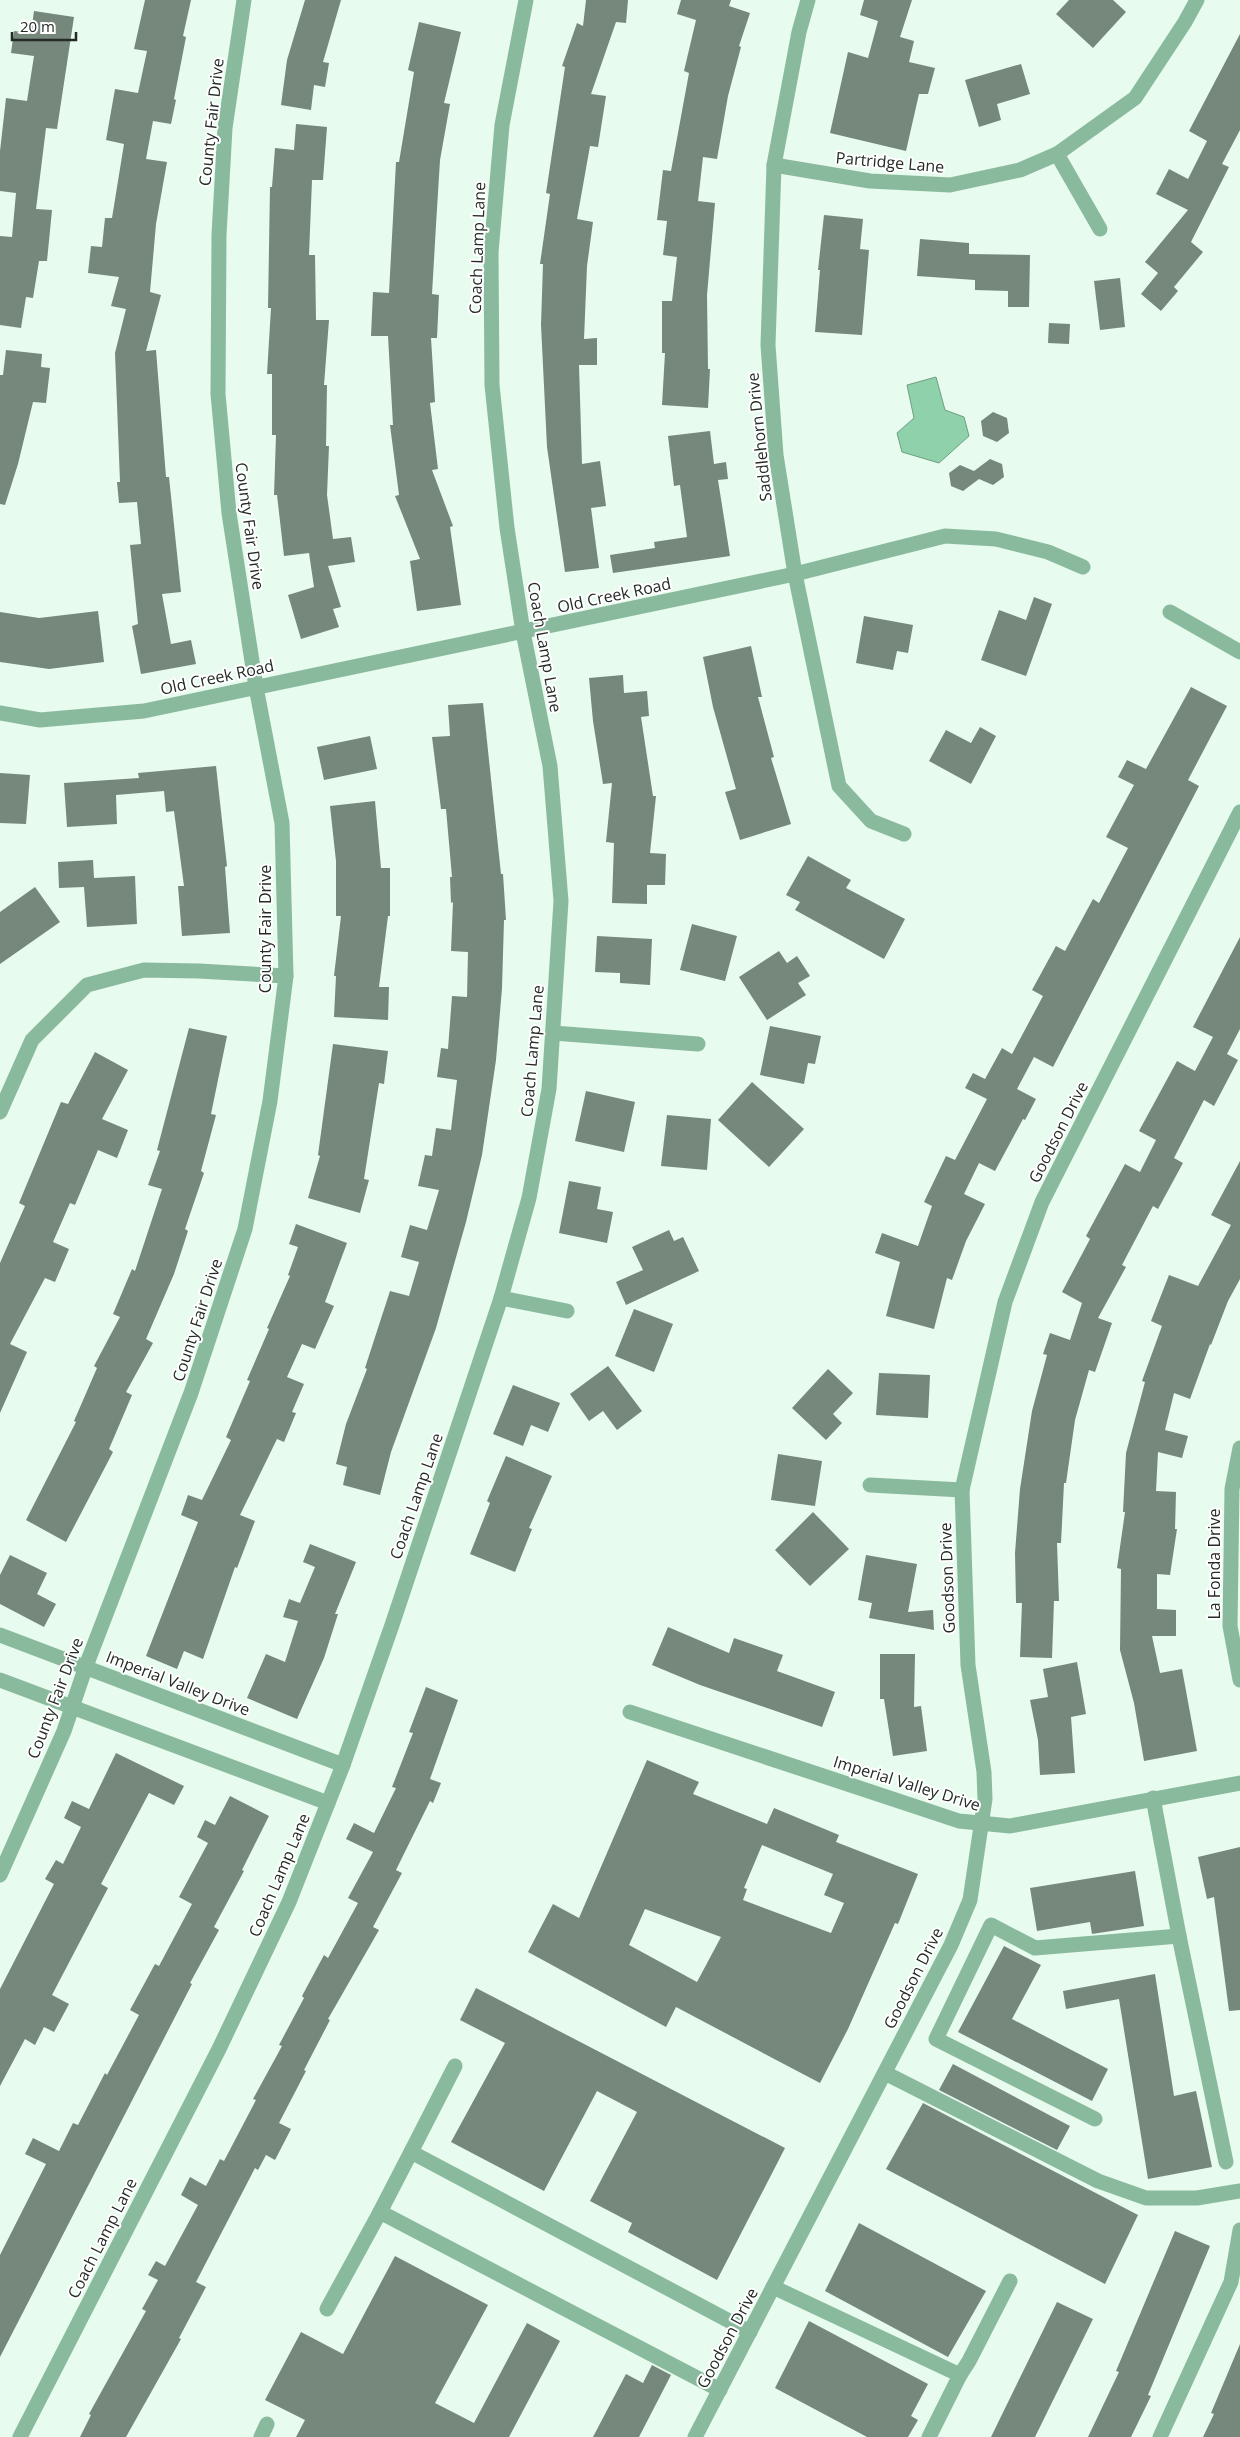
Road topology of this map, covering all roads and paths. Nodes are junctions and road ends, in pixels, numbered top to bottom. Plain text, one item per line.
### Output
1 (244, 0) edge
2 (526, 0) edge
3 (808, 0) edge
4 (1197, 0) edge
5 (1057, 154) junction
6 (774, 165) junction
7 (1100, 230) dead end
8 (1083, 567) dead end
9 (795, 574) junction
10 (1170, 612) dead end
11 (523, 632) junction
12 (1240, 652) edge
13 (256, 687) junction
14 (0, 713) edge
15 (1240, 812) edge
16 (904, 834) dead end
17 (286, 976) junction
18 (553, 1033) junction
19 (698, 1044) dead end
20 (0, 1112) edge
21 (501, 1298) junction
22 (567, 1312) dead end
23 (1240, 1448) edge
24 (870, 1485) dead end
25 (962, 1490) junction
26 (0, 1635) edge
27 (86, 1666) junction
28 (0, 1680) edge
29 (1240, 1680) edge
30 (72, 1706) junction
31 (630, 1712) dead end
32 (343, 1765) junction
33 (1240, 1783) edge
34 (1153, 1798) junction
35 (328, 1803) junction
36 (981, 1825) junction
37 (0, 1875) edge
38 (1179, 1936) junction
39 (455, 2066) dead end
40 (885, 2073) junction
41 (1095, 2119) dead end
42 (411, 2152) junction
43 (1226, 2162) dead end
44 (1240, 2191) edge
45 (380, 2212) junction
46 (1240, 2230) edge
47 (1010, 2281) dead end
48 (773, 2287) junction
49 (327, 2309) dead end
50 (750, 2332) junction
51 (960, 2375) junction
52 (720, 2390) junction
53 (20, 2437) edge
54 (695, 2437) edge
55 (929, 2437) edge
56 (1160, 2437) edge

1 - 13 street, County Fair Drive
2 - 11 street, Coach Lamp Lane
3 - 6 street, Saddlehorn Drive
4 - 5 street, Partridge Lane
5 - 6 street, Partridge Lane
5 - 7 street
6 - 9 street, Saddlehorn Drive
8 - 9 street, Old Creek Road
9 - 11 street, Old Creek Road
9 - 16 street, Saddlehorn Drive
10 - 12 street
11 - 13 street, Old Creek Road
11 - 18 street, Coach Lamp Lane
13 - 14 street, Old Creek Road
13 - 17 street, County Fair Drive
15 - 25 street, Goodson Drive
17 - 20 street
17 - 27 street, County Fair Drive
18 - 19 street
18 - 21 street, Coach Lamp Lane
21 - 22 street
21 - 32 street, Coach Lamp Lane
23 - 29 street, La Fonda Drive
24 - 25 street
25 - 36 street, Goodson Drive
26 - 27 street, Imperial Valley Drive
27 - 30 street, County Fair Drive
27 - 32 street, Imperial Valley Drive
28 - 30 street
30 - 35 street
30 - 37 street, County Fair Drive
31 - 36 street, Imperial Valley Drive
32 - 35 street, Coach Lamp Lane
33 - 34 street, Imperial Valley Drive
34 - 36 street, Imperial Valley Drive
34 - 38 street
35 - 53 street, Coach Lamp Lane
36 - 40 street, Goodson Drive
38 - 41 street
38 - 43 street
39 - 42 street
40 - 44 street
40 - 48 street, Goodson Drive
42 - 45 street
42 - 50 street
45 - 49 street
45 - 52 street
46 - 56 street
47 - 51 street
48 - 50 street, Goodson Drive
48 - 51 street
50 - 52 street, Goodson Drive
51 - 55 street
52 - 54 street, Goodson Drive

